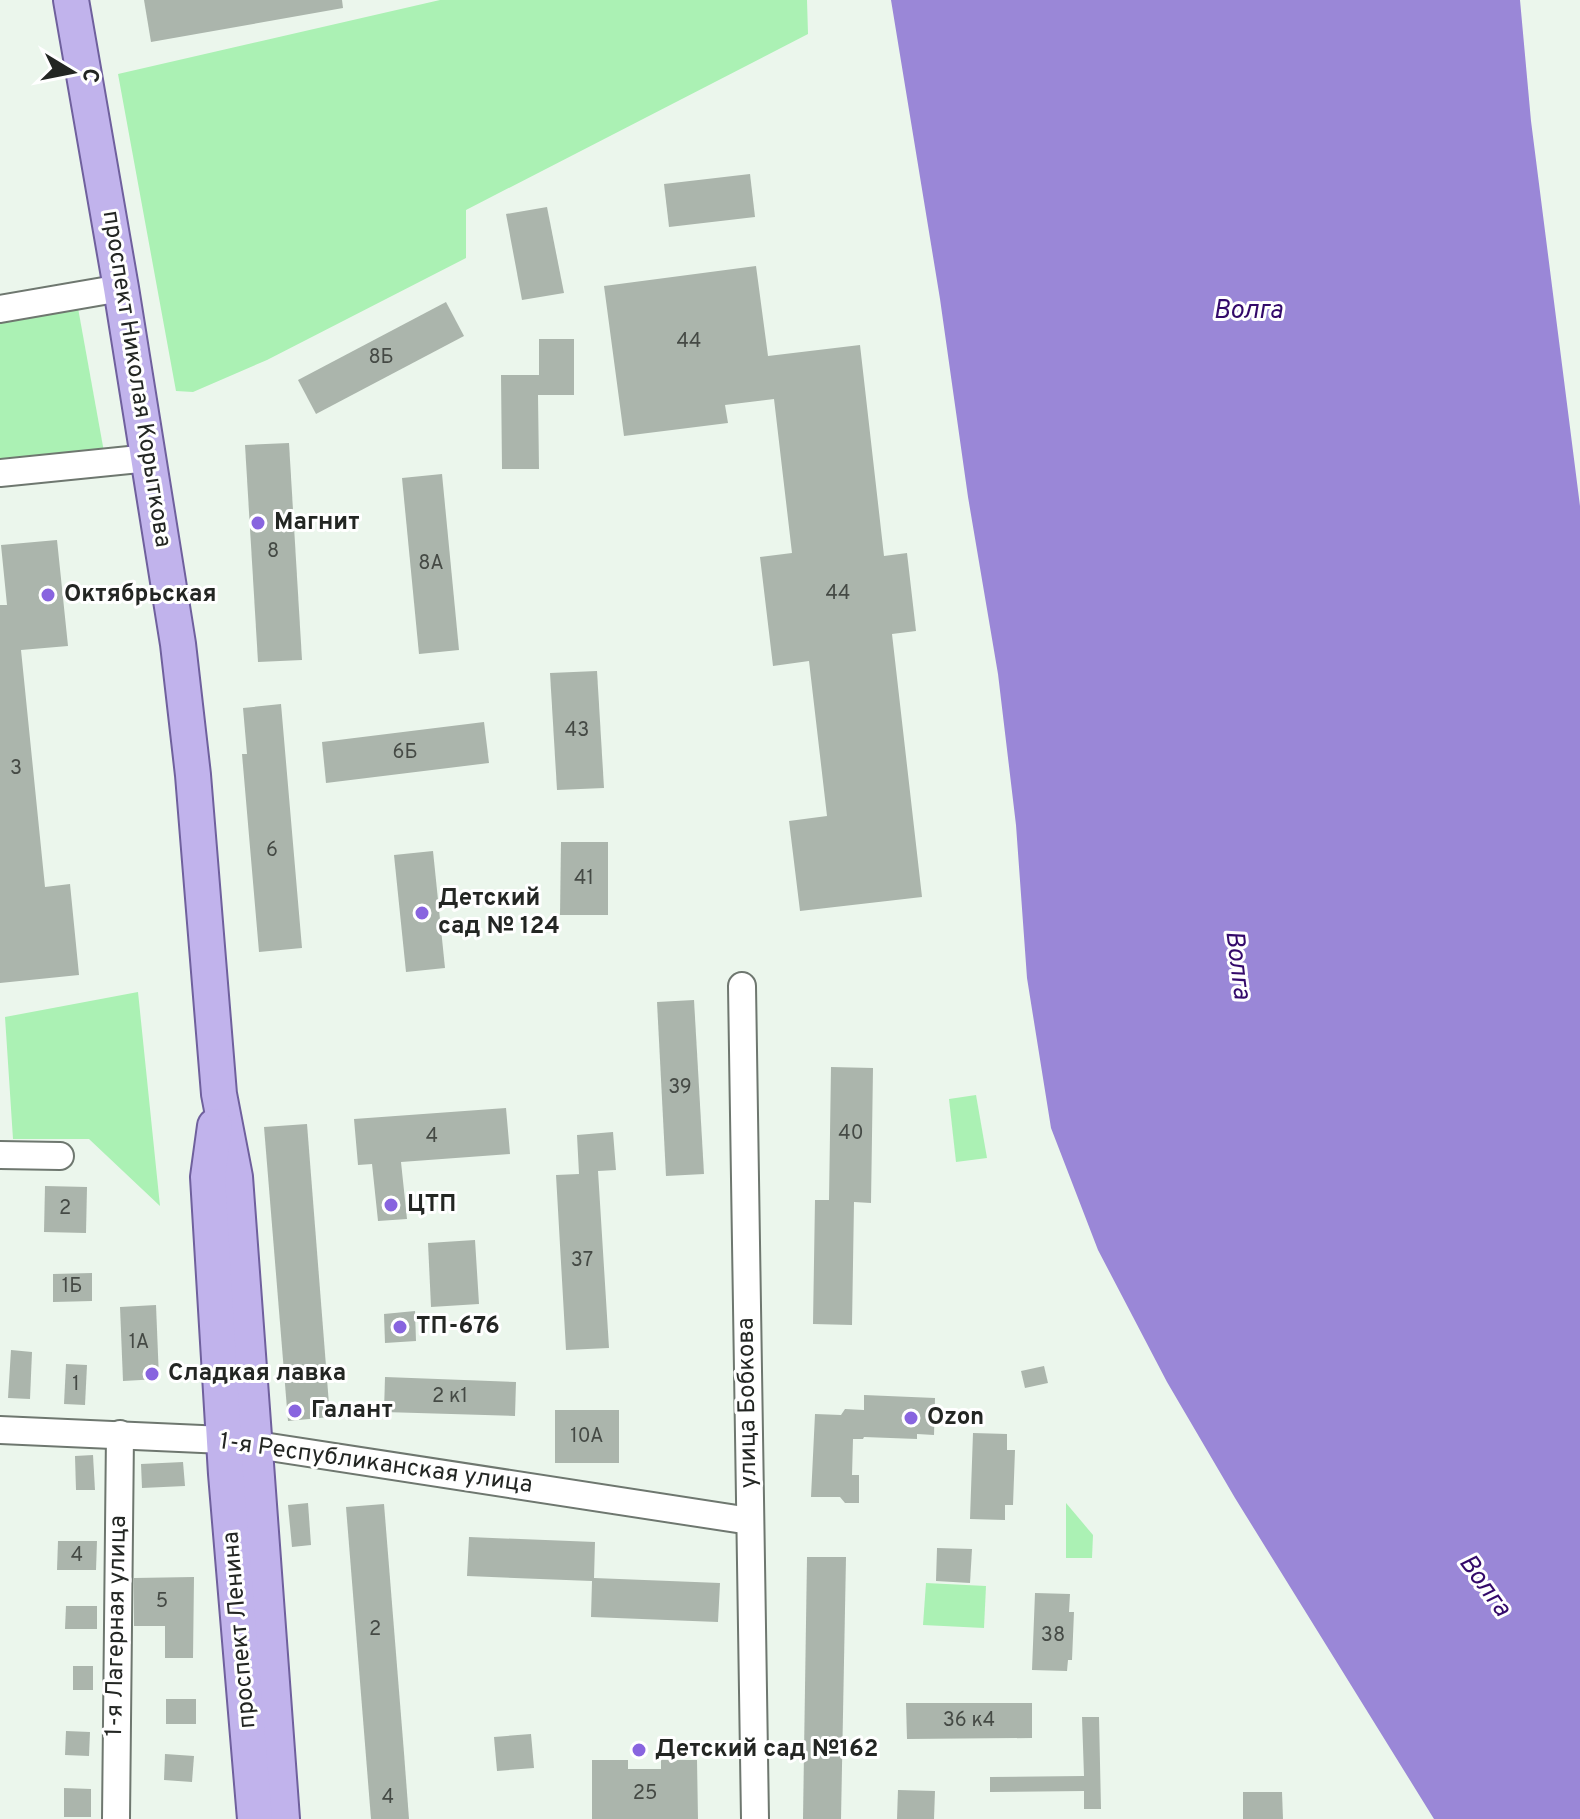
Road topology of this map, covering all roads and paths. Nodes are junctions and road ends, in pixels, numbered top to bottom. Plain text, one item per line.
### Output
1 (71, 0) edge
2 (121, 288) junction
3 (0, 309) edge
4 (149, 458) junction
5 (0, 473) edge
6 (742, 986) dead end
7 (0, 1155) edge
8 (60, 1156) dead end
9 (0, 1430) edge
10 (120, 1434) junction
11 (239, 1442) junction
12 (750, 1521) junction
13 (116, 1819) edge
14 (255, 1819) edge
15 (282, 1819) edge
16 (755, 1819) edge

1 - 2 main road, проспект Николая Корыткова
2 - 3 street
2 - 4 main road, проспект Николая Корыткова
4 - 5 street
4 - 11 main road, проспект Николая Корыткова
6 - 12 street, улица Бобкова
7 - 8 street
9 - 10 street, 1-я Республиканская улица
10 - 11 street, 1-я Республиканская улица
10 - 13 street, 1-я Лагерная улица
11 - 12 street, 1-я Республиканская улица
11 - 14 main road, проспект Ленина
11 - 15 main road, проспект Ленина
12 - 16 street, улица Бобкова

